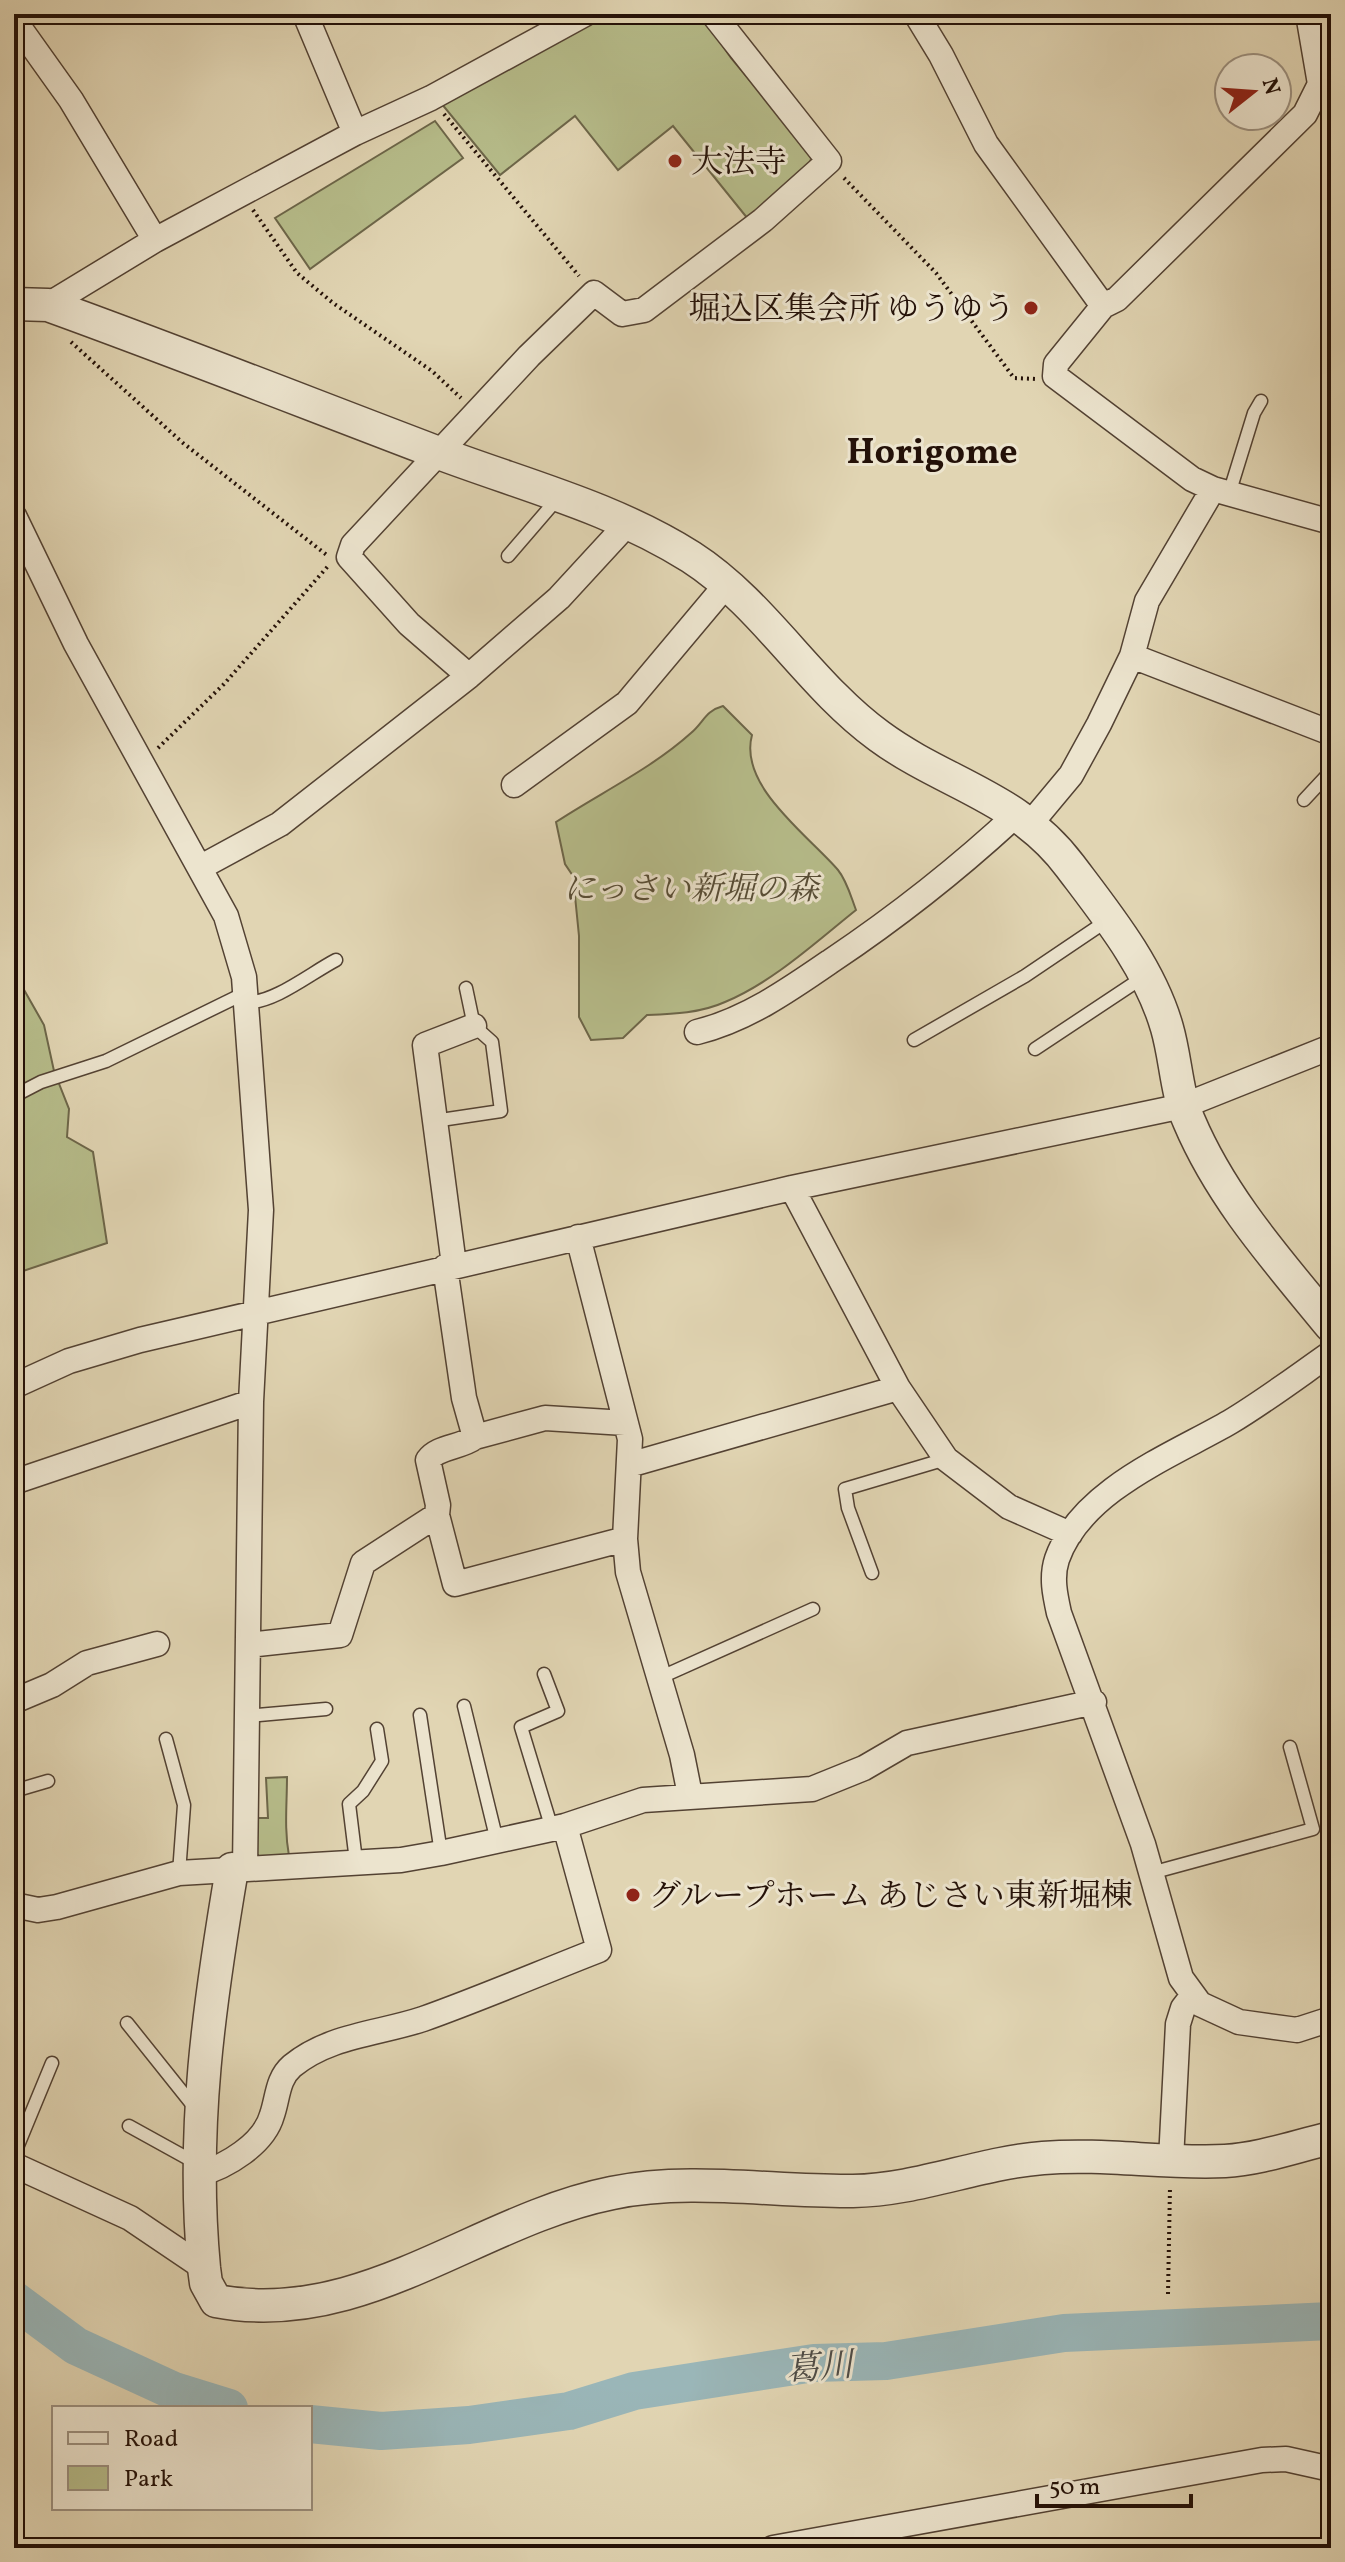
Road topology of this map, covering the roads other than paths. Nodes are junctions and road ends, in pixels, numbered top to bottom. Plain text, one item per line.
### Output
1 (305, 14) edge
2 (585, 14) edge
3 (713, 14) edge
4 (916, 14) edge
5 (1308, 14) edge
6 (14, 20) edge
7 (1326, 88) edge
8 (355, 133) junction
9 (155, 240) junction
10 (14, 304) edge
11 (48, 305) junction
12 (1103, 306) junction
13 (1261, 401) dead end
14 (439, 453) junction
15 (1221, 491) junction
16 (561, 495) junction
17 (14, 516) edge
18 (629, 522) junction
19 (1331, 522) edge
20 (23, 552) edge
21 (508, 556) dead end
22 (726, 585) junction
23 (1132, 656) junction
24 (469, 676) junction
25 (1331, 733) edge
26 (1331, 771) edge
27 (514, 785) dead end
28 (1304, 800) dead end
29 (1024, 818) junction
30 (201, 867) junction
31 (1108, 920) junction
32 (336, 960) dead end
33 (1145, 976) junction
34 (466, 988) dead end
35 (248, 997) junction
36 (474, 1026) junction
37 (697, 1032) dead end
38 (914, 1040) dead end
39 (1331, 1047) edge
40 (1035, 1049) dead end
41 (14, 1096) edge
42 (1183, 1106) junction
43 (432, 1122) junction
44 (792, 1188) junction
45 (578, 1237) junction
46 (450, 1266) junction
47 (256, 1313) junction
48 (1331, 1326) edge
49 (1331, 1353) edge
50 (14, 1386) edge
51 (898, 1388) junction
52 (251, 1402) junction
53 (625, 1423) junction
54 (475, 1437) junction
55 (946, 1459) junction
56 (629, 1465) junction
57 (14, 1482) edge
58 (437, 1515) junction
59 (1070, 1534) junction
60 (625, 1539) junction
61 (872, 1573) dead end
62 (813, 1609) dead end
63 (157, 1644) dead end
64 (248, 1645) junction
65 (544, 1674) dead end
66 (659, 1678) junction
67 (14, 1701) edge
68 (1094, 1702) junction
69 (464, 1706) dead end
70 (326, 1709) dead end
71 (420, 1715) dead end
72 (247, 1716) junction
73 (377, 1729) dead end
74 (166, 1739) dead end
75 (1290, 1747) dead end
76 (48, 1781) dead end
77 (14, 1791) edge
78 (690, 1795) junction
79 (558, 1827) junction
80 (497, 1841) junction
81 (441, 1853) junction
82 (356, 1861) junction
83 (238, 1869) junction
84 (179, 1873) junction
85 (1151, 1873) junction
86 (14, 1905) edge
87 (1193, 1995) junction
88 (1331, 2019) edge
89 (127, 2023) dead end
90 (52, 2063) dead end
91 (200, 2115) junction
92 (129, 2126) dead end
93 (1331, 2138) edge
94 (14, 2155) edge
95 (1171, 2160) junction
96 (14, 2165) edge
97 (199, 2169) junction
98 (204, 2268) junction
99 (1331, 2469) edge
100 (897, 2537) edge
101 (773, 2548) edge

1 - 8 street
2 - 8 street
3 - 14 street
4 - 12 street
5 - 7 street
6 - 9 street
7 - 12 street
8 - 9 street
9 - 11 street
10 - 11 street
11 - 14 street
12 - 15 street
13 - 15 lane
14 - 16 street
14 - 24 street
15 - 19 street
15 - 23 street
16 - 18 street
16 - 21 lane
17 - 20 street
18 - 22 street
18 - 24 street
20 - 30 street
22 - 27 street
22 - 29 street
23 - 25 street
23 - 29 street
24 - 30 street
26 - 28 lane
29 - 31 street
29 - 37 street
30 - 35 street
31 - 33 street
31 - 38 lane
32 - 35 lane
33 - 40 lane
33 - 42 street
34 - 36 lane
35 - 41 lane
35 - 47 street
36 - 43 street
36 - 43 lane
39 - 42 street
42 - 44 street
42 - 48 street
43 - 46 street
44 - 45 street
44 - 51 street
45 - 46 street
45 - 53 street
46 - 47 street
46 - 54 street
47 - 50 street
47 - 52 street
49 - 59 street
51 - 55 street
51 - 56 street
52 - 57 street
52 - 64 street
53 - 54 street
53 - 56 street
54 - 58 street
55 - 59 street
55 - 61 lane
56 - 60 street
58 - 60 street
58 - 64 street
59 - 68 street
60 - 66 street
62 - 66 lane
63 - 67 street
64 - 72 street
65 - 79 lane
66 - 78 street
68 - 78 street
68 - 85 street
69 - 80 lane
70 - 72 lane
71 - 81 lane
72 - 83 street
73 - 82 lane
74 - 84 lane
75 - 85 lane
76 - 77 lane
78 - 79 street
79 - 80 street
79 - 97 street
80 - 81 street
81 - 82 street
82 - 83 street
83 - 84 street
83 - 91 street
84 - 86 street
85 - 87 street
87 - 88 street
87 - 95 street
89 - 91 lane
90 - 94 lane
91 - 97 street
92 - 97 lane
93 - 95 street
95 - 98 street
96 - 98 street
97 - 98 street
99 - 100 street
100 - 101 street

